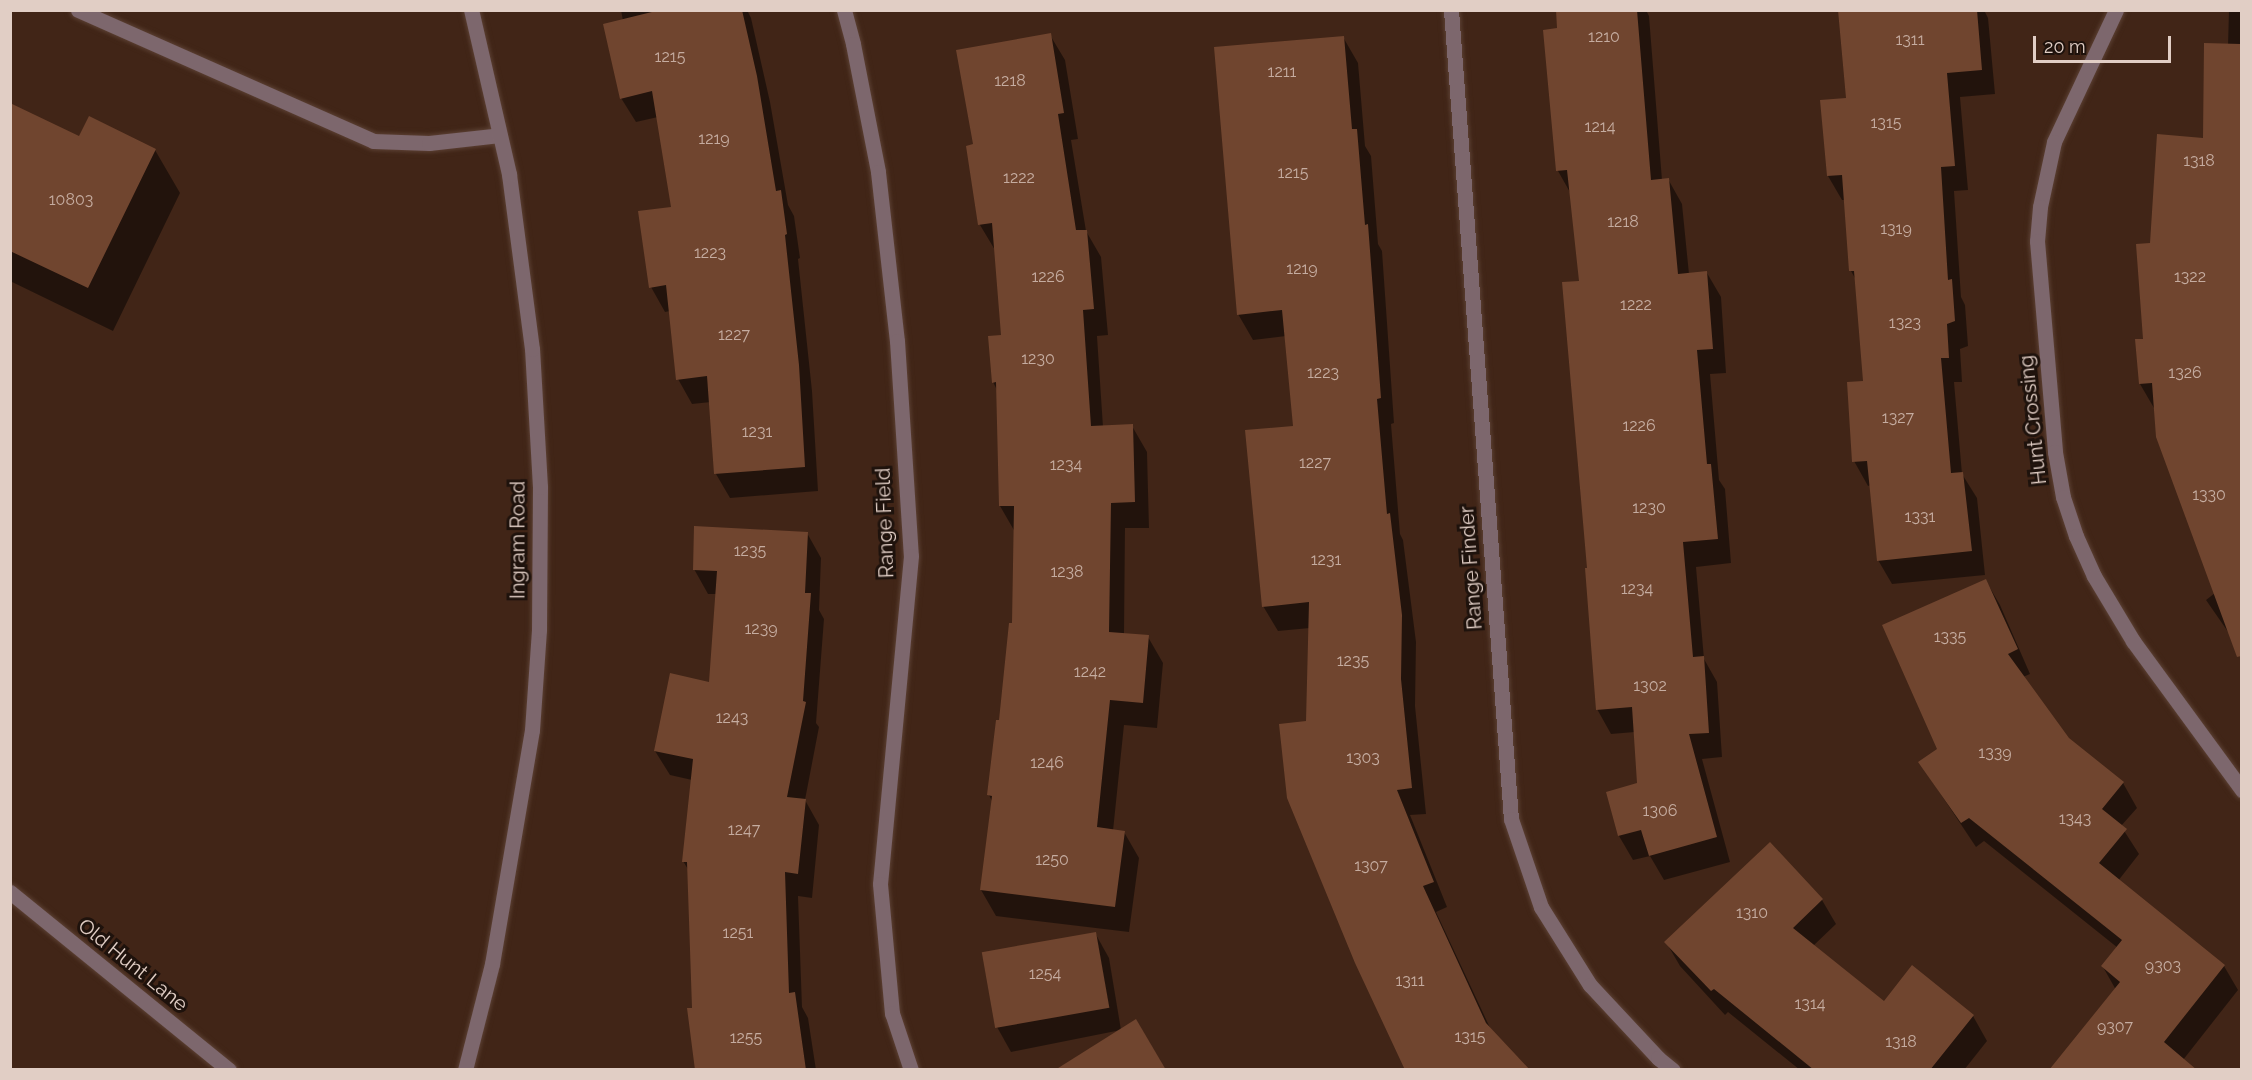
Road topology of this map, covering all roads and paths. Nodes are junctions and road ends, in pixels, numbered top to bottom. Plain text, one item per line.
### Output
1 (78, 10) edge
2 (471, 10) edge
3 (844, 10) edge
4 (1451, 10) edge
5 (2116, 10) edge
6 (500, 135) junction
7 (2241, 790) edge
8 (10, 892) edge
9 (229, 1070) edge
10 (465, 1070) edge
11 (911, 1070) edge
12 (1672, 1070) edge

1 - 6 street
2 - 6 street, Ingram Road
3 - 11 street, Range Field
4 - 12 street, Range Finder
5 - 7 street, Hunt Crossing
6 - 10 street, Ingram Road
8 - 9 street, Old Hunt Lane

